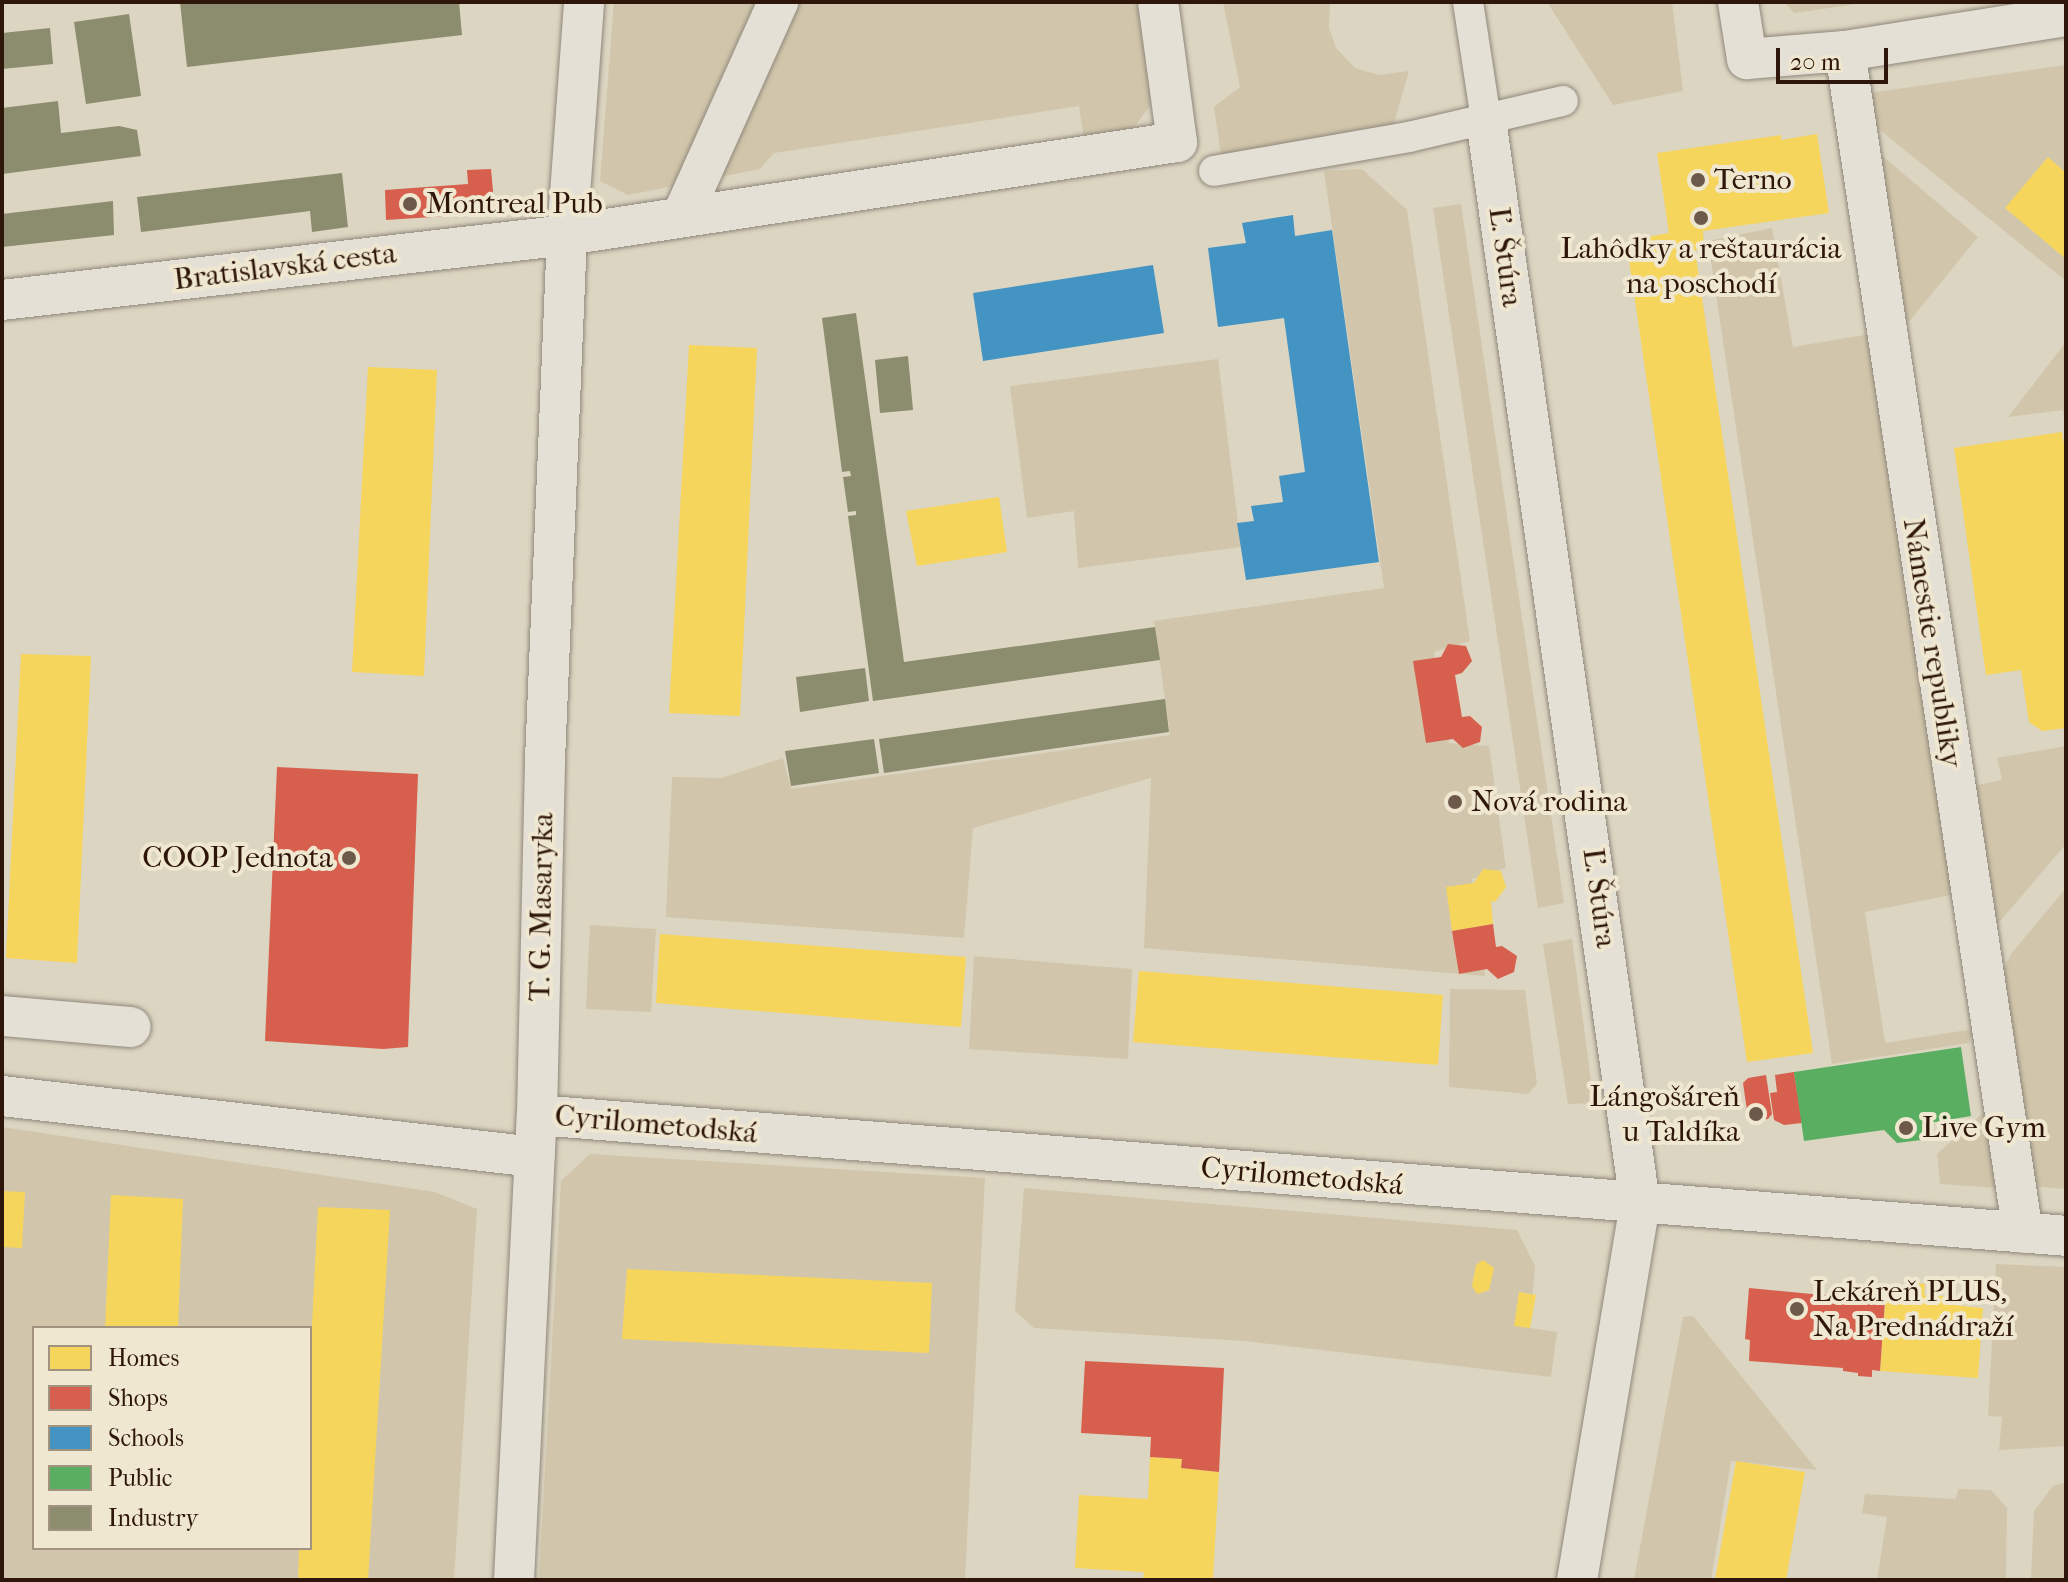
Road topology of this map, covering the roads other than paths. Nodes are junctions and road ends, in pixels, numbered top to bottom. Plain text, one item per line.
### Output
1 (584, 2) edge
2 (778, 2) edge
3 (1158, 2) edge
4 (1468, 2) edge
5 (1738, 2) edge
6 (2066, 16) edge
7 (1845, 51) junction
8 (1563, 101) dead end
9 (1486, 120) junction
10 (1214, 171) dead end
11 (682, 216) junction
12 (567, 235) junction
13 (2, 300) edge
14 (2, 1016) edge
15 (131, 1027) dead end
16 (2, 1096) edge
17 (537, 1115) junction
18 (535, 1157) junction
19 (1640, 1204) junction
20 (2023, 1233) junction
21 (2066, 1236) edge
22 (514, 1580) edge
23 (1577, 1580) edge

1 - 12 street, T. G. Masaryka
2 - 11 street
3 - 11 street, Bratislavská cesta
4 - 9 street
5 - 7 street
6 - 7 street
7 - 20 street, Námestie republiky
8 - 9 street
9 - 10 street
9 - 19 street, Ľ. Štúra
11 - 12 street, Bratislavská cesta
12 - 13 street, Bratislavská cesta
12 - 17 street, T. G. Masaryka
14 - 15 street
16 - 18 street, Cyrilometodská
17 - 18 street, T. G. Masaryka
17 - 19 street, Cyrilometodská
18 - 22 street, T. G. Masaryka
19 - 20 street, Cyrilometodská
19 - 23 street, Ľ. Štúra
20 - 21 street, Cyrilometodská

